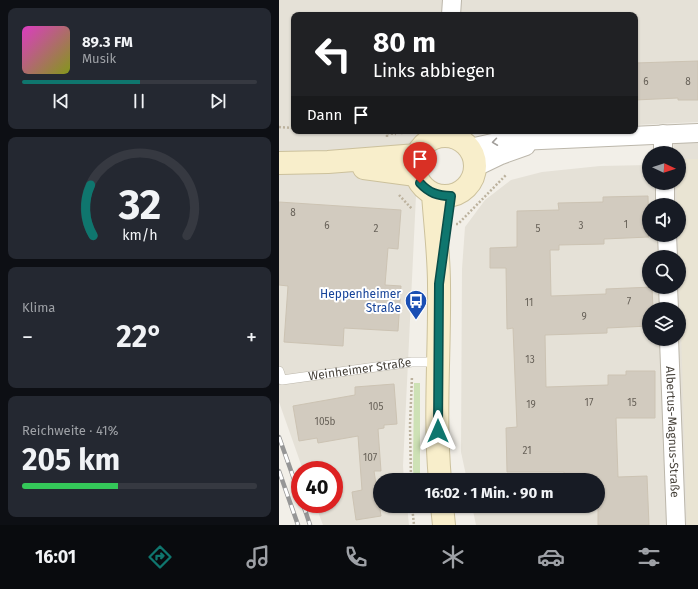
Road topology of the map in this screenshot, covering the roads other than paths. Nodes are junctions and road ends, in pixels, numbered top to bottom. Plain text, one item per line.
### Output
1 (452, 0) edge
2 (451, 12) edge
3 (698, 133) edge
4 (443, 134) edge
5 (449, 134) edge
6 (663, 134) junction
7 (663, 146) edge
8 (473, 157) junction
9 (279, 163) edge
10 (417, 165) junction
11 (442, 195) junction
12 (669, 346) edge
13 (437, 362) junction
14 (279, 370) edge
15 (439, 473) edge
16 (443, 513) edge
17 (444, 525) edge
18 (676, 525) edge

1 - 2 street
3 - 6 street
4 - 10 street
5 - 8 street
6 - 7 street
6 - 8 street
8 - 11 street
9 - 10 street
10 - 11 street
11 - 13 street
12 - 18 street, Albertus-Magnus-Straße
13 - 14 lane, Weinheimer Straße
13 - 15 street
16 - 17 street

